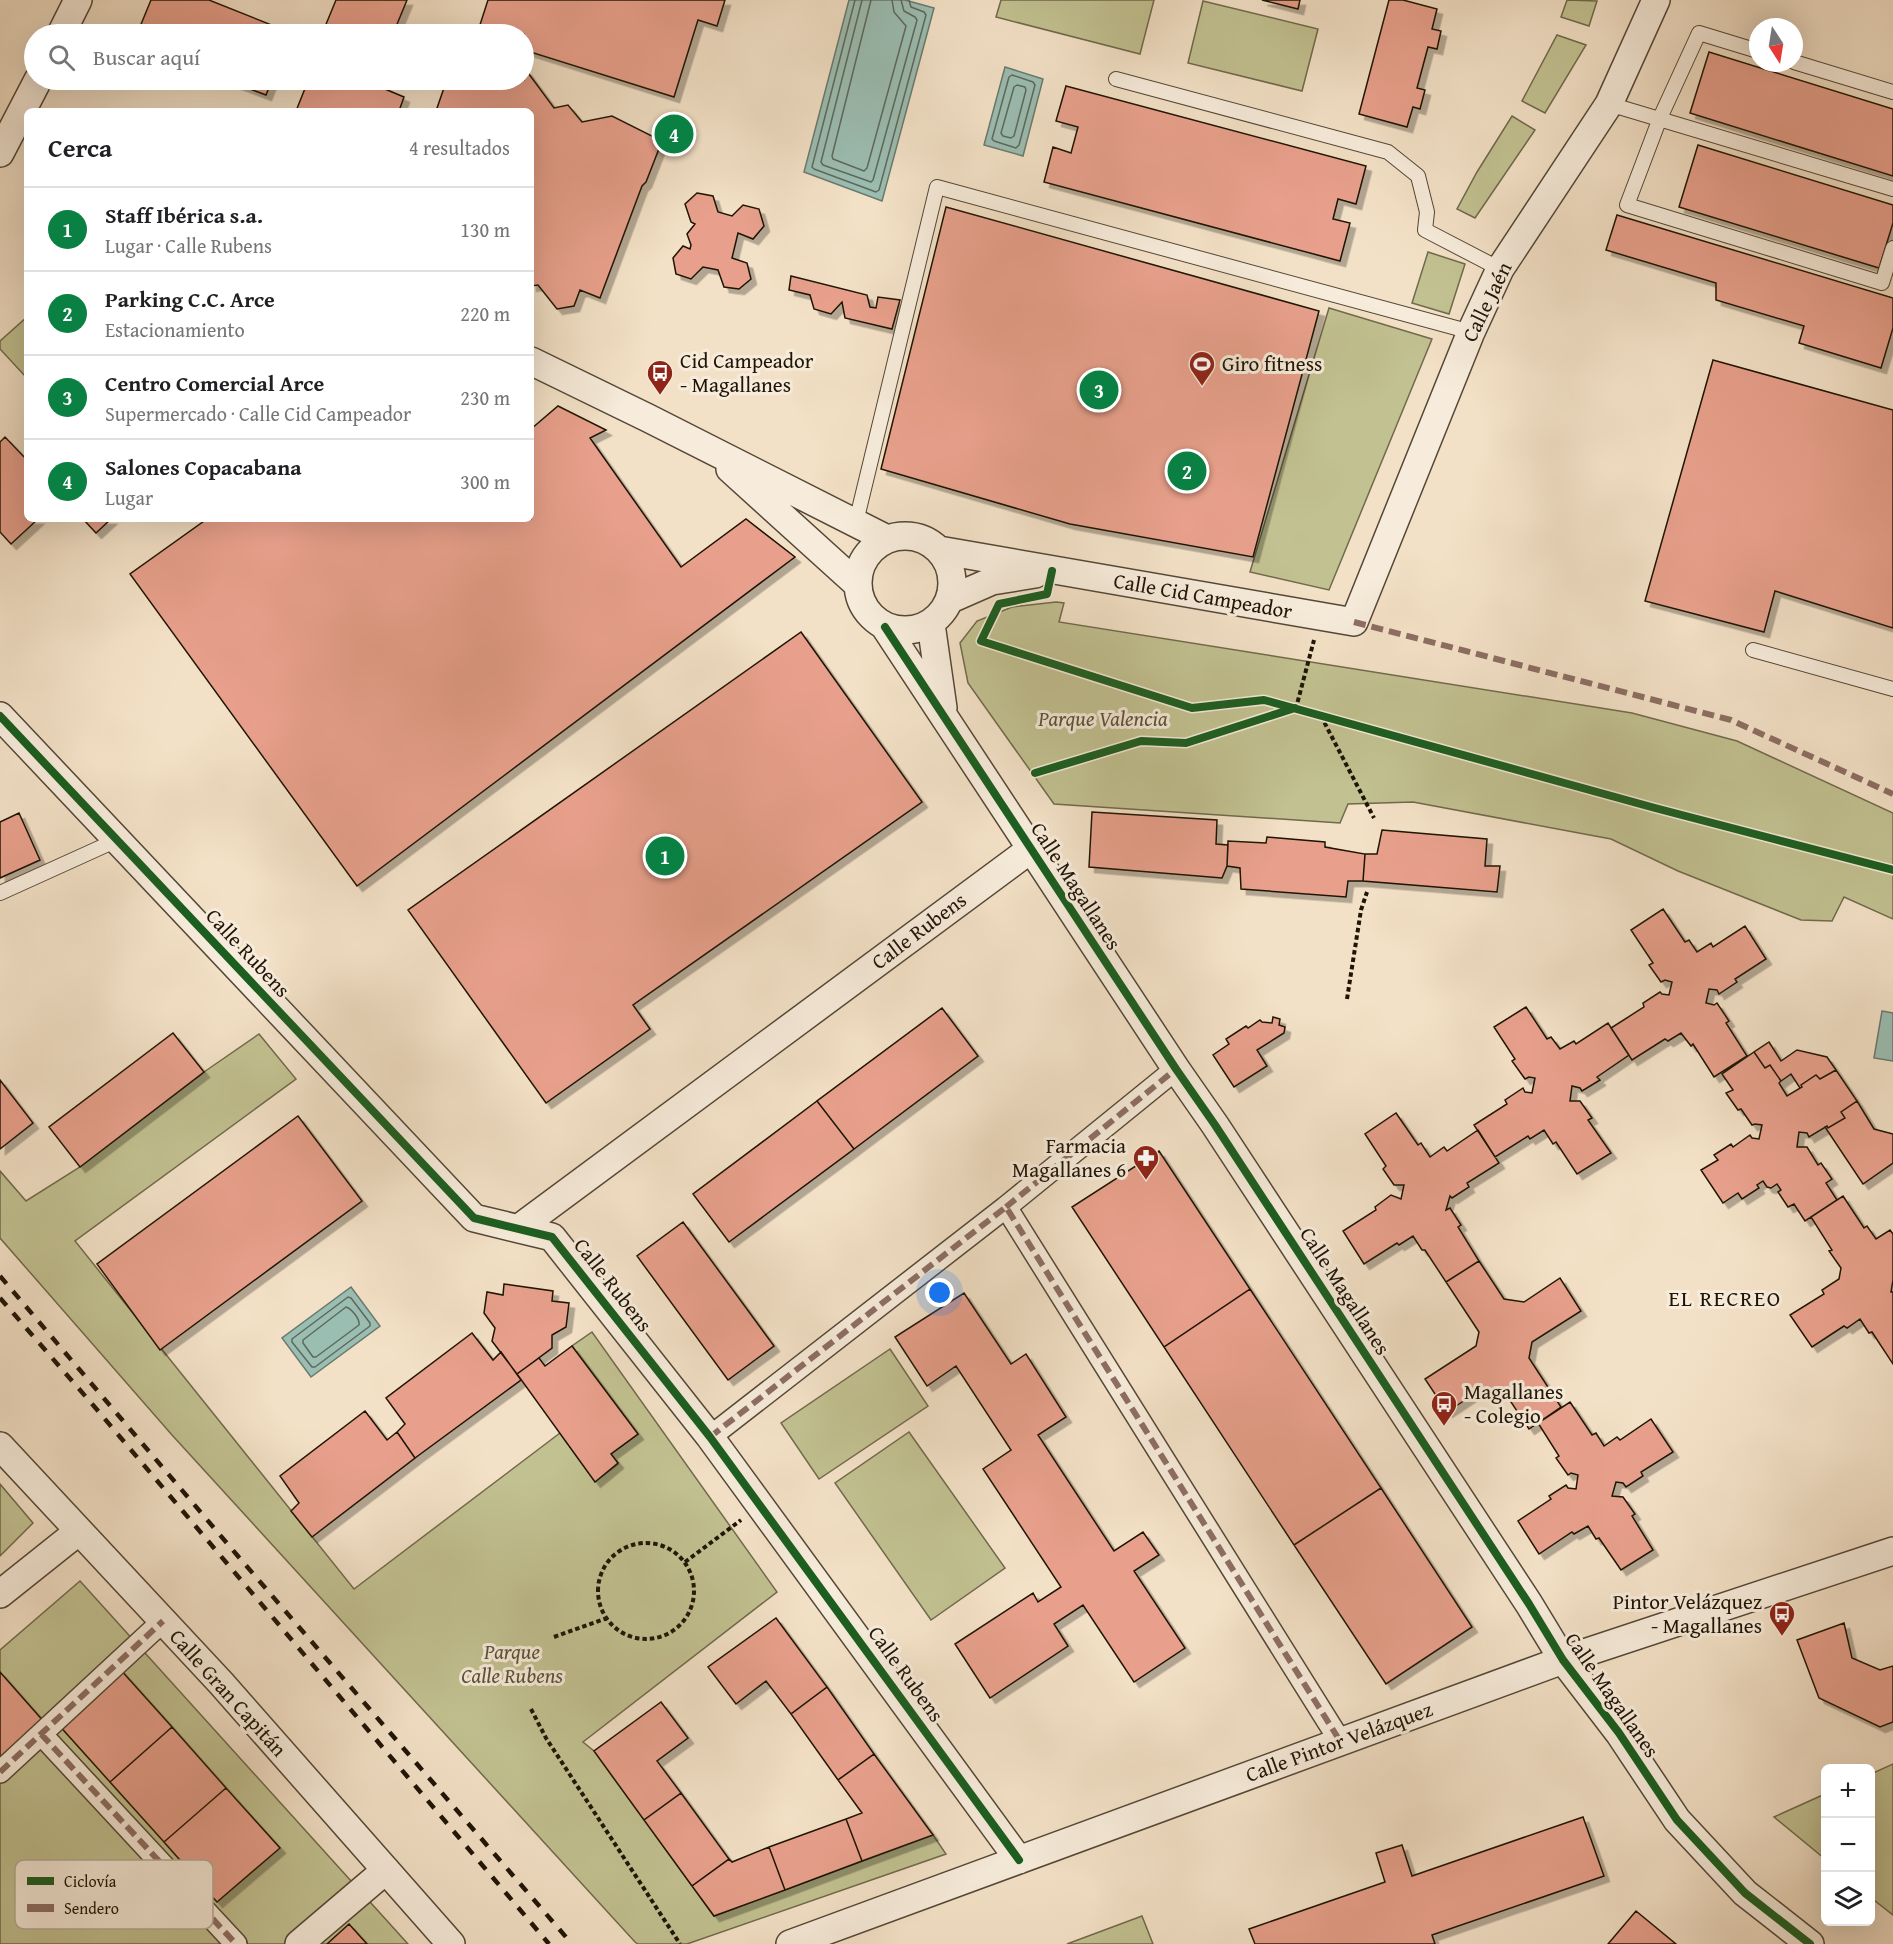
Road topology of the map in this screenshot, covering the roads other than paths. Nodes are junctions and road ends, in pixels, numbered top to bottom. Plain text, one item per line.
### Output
1 (78, 0) edge
2 (1656, 0) edge
3 (66, 24) edge
4 (1749, 48) edge
5 (1803, 65) edge
6 (1116, 79) dead end
7 (32, 90) edge
8 (1893, 92) edge
9 (1609, 104) junction
10 (15, 118) edge
11 (1660, 118) junction
12 (0, 153) edge
13 (1893, 189) edge
14 (1893, 248) edge
15 (1500, 269) junction
16 (1471, 332) junction
17 (534, 362) edge
18 (705, 447) junction
19 (856, 522) junction
20 (887, 539) junction
21 (939, 550) junction
22 (1052, 571) junction
23 (857, 584) junction
24 (951, 599) junction
25 (1354, 622) joint
26 (931, 624) junction
27 (885, 627) junction
28 (1753, 650) dead end
29 (1893, 689) edge
30 (944, 715) junction
31 (0, 716) edge
32 (117, 840) junction
33 (1030, 849) junction
34 (0, 893) edge
35 (1176, 1069) junction
36 (1006, 1207) junction
37 (519, 1228) junction
38 (710, 1437) junction
39 (0, 1446) edge
40 (79, 1531) junction
41 (1893, 1551) edge
42 (0, 1594) edge
43 (163, 1621) junction
44 (1563, 1660) junction
45 (41, 1734) junction
46 (1340, 1741) junction
47 (0, 1772) edge
48 (158, 1860) edge
49 (1019, 1860) junction
50 (386, 1870) junction
51 (213, 1919) edge
52 (236, 1944) edge
53 (299, 1944) edge
54 (452, 1944) edge
55 (790, 1944) edge
56 (1810, 1944) edge

1 - 3 street
2 - 9 street, Calle Jaén
4 - 11 lane
5 - 8 lane
6 - 15 lane
7 - 10 street
9 - 11 lane
9 - 15 street, Calle Jaén
10 - 12 street
11 - 13 lane
11 - 14 lane
15 - 16 street, Calle Jaén
16 - 19 lane
16 - 25 street, Calle Jaén
17 - 18 street
18 - 19 street
18 - 23 street
19 - 20 street
20 - 21 street
20 - 23 street
21 - 22 street, Calle Cid Campeador
21 - 24 street
22 - 24 street
22 - 25 street, Calle Cid Campeador
23 - 27 street
24 - 26 street
26 - 27 street
26 - 30 street, Calle Magallanes
27 - 30 street, Calle Magallanes
28 - 29 lane
30 - 33 street, Calle Magallanes
31 - 32 street, Calle Rubens
32 - 34 lane
32 - 37 street, Calle Rubens
33 - 35 street, Calle Magallanes
33 - 37 street, Calle Rubens
35 - 36 street
35 - 44 street, Calle Magallanes
36 - 38 street
36 - 46 street
37 - 38 street, Calle Rubens
38 - 49 street, Calle Rubens
39 - 40 street, Calle Gran Capitán
40 - 42 street
40 - 43 street, Calle Gran Capitán
41 - 44 street, Calle Pintor Velázquez
43 - 45 street
43 - 50 street, Calle Gran Capitán
44 - 46 street, Calle Pintor Velázquez
44 - 56 street, Calle Magallanes
45 - 47 street
45 - 48 street
46 - 49 street, Calle Pintor Velázquez
49 - 55 street, Calle Pintor Velázquez
50 - 53 street
50 - 54 street, Calle Gran Capitán
51 - 52 street

